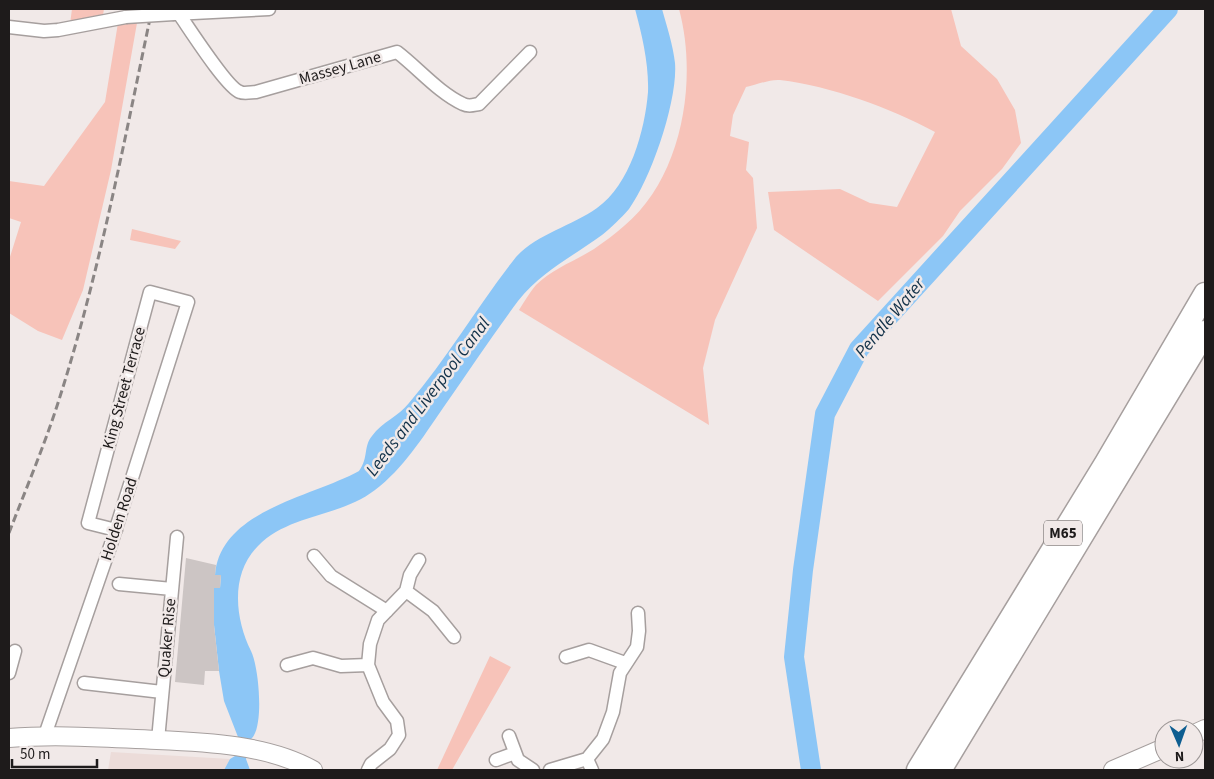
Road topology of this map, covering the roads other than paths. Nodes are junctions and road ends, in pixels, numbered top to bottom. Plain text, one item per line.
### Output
1 (269, 9) edge
2 (177, 14) junction
3 (9, 27) edge
4 (530, 52) dead end
5 (1205, 294) edge
6 (188, 302) joint
7 (1205, 332) edge
8 (116, 530) junction
9 (177, 537) dead end
10 (314, 556) dead end
11 (418, 560) dead end
12 (119, 584) dead end
13 (172, 588) junction
14 (406, 591) junction
15 (387, 611) junction
16 (638, 613) dead end
17 (454, 637) dead end
18 (15, 651) dead end
19 (566, 657) dead end
20 (625, 663) junction
21 (287, 664) dead end
22 (368, 665) junction
23 (9, 673) edge
24 (84, 683) dead end
25 (162, 692) junction
26 (44, 735) junction
27 (509, 736) dead end
28 (9, 738) edge
29 (158, 740) junction
30 (1154, 752) edge
31 (515, 753) junction
32 (496, 760) dead end
33 (590, 764) edge
34 (1117, 769) edge
35 (313, 770) edge
36 (368, 770) edge
37 (533, 770) edge
38 (550, 770) edge
39 (918, 770) edge
40 (940, 770) edge

1 - 2 street
2 - 3 street, bridge
2 - 4 street, Massey Lane
5 - 39 highway, M65
6 - 8 street, Holden Road
6 - 8 street, King Street Terrace
7 - 40 highway, M65
8 - 26 street, Holden Road
9 - 13 street, Quaker Rise
10 - 15 street
11 - 14 street
12 - 13 street
13 - 25 street, Quaker Rise
14 - 15 street
14 - 17 street
15 - 22 street
16 - 20 street
18 - 23 street
19 - 20 street
20 - 33 street
21 - 22 street
22 - 36 street
24 - 25 street
25 - 29 street, Quaker Rise
26 - 28 main road
26 - 29 main road
27 - 31 street
29 - 35 main road
30 - 34 main road
31 - 32 street
31 - 37 street
33 - 38 street

